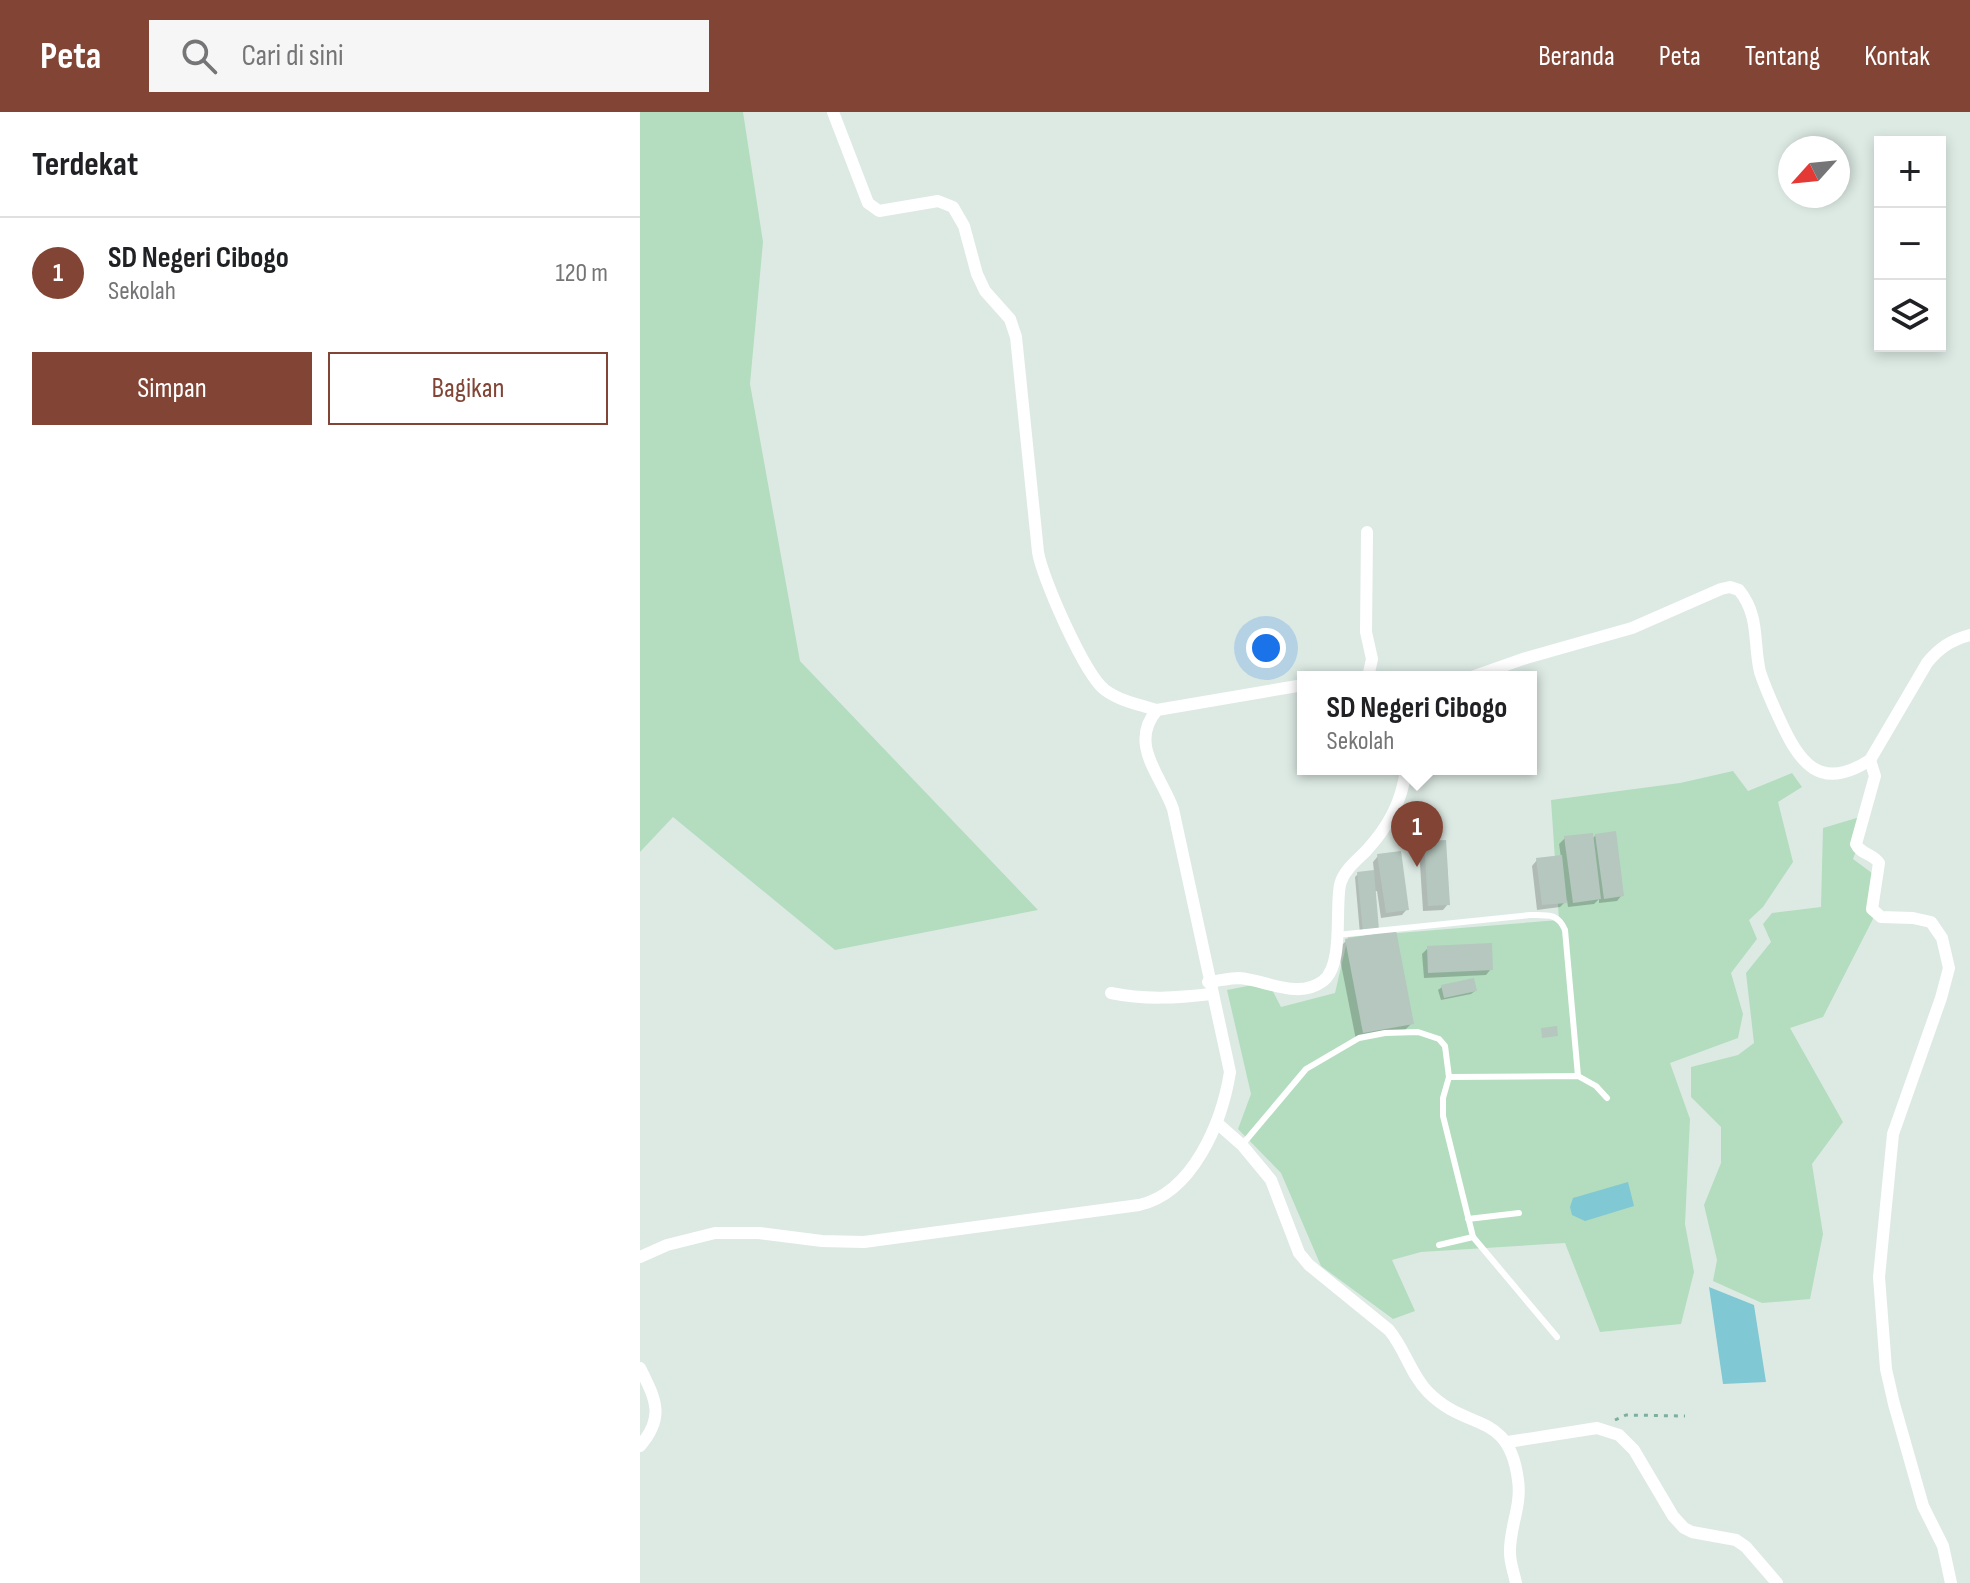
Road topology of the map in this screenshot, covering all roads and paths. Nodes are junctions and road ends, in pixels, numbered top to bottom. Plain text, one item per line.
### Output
1 (833, 112) edge
2 (1367, 532) dead end
3 (1970, 635) edge
4 (1369, 671) edge
5 (1489, 671) edge
6 (1297, 686) edge
7 (1157, 710) junction
8 (1870, 760) junction
9 (1405, 775) edge
10 (1337, 935) junction
11 (1210, 988) junction
12 (1111, 993) dead end
13 (1578, 1076) junction
14 (1449, 1077) junction
15 (1607, 1098) dead end
16 (1217, 1123) junction
17 (1242, 1145) junction
18 (1519, 1213) dead end
19 (1468, 1219) junction
20 (1473, 1237) junction
21 (1439, 1245) dead end
22 (640, 1257) edge
23 (1557, 1337) dead end
24 (640, 1368) edge
25 (1685, 1416) dead end
26 (1597, 1428) junction
27 (1508, 1442) junction
28 (640, 1446) edge
29 (1516, 1583) edge
30 (1777, 1583) edge
31 (1951, 1583) edge

1 - 7 street
2 - 4 street
3 - 8 street
5 - 8 street
6 - 7 street
7 - 11 street
8 - 31 street
9 - 10 street
10 - 11 street
10 - 13 lane
11 - 12 street
11 - 16 street
13 - 14 lane
13 - 15 lane
14 - 17 lane
14 - 19 lane
16 - 17 street
16 - 22 street
17 - 27 street
18 - 19 lane
19 - 20 lane
20 - 21 lane
20 - 23 lane
24 - 28 street
25 - 26 path
26 - 27 street
26 - 30 street
27 - 29 street

